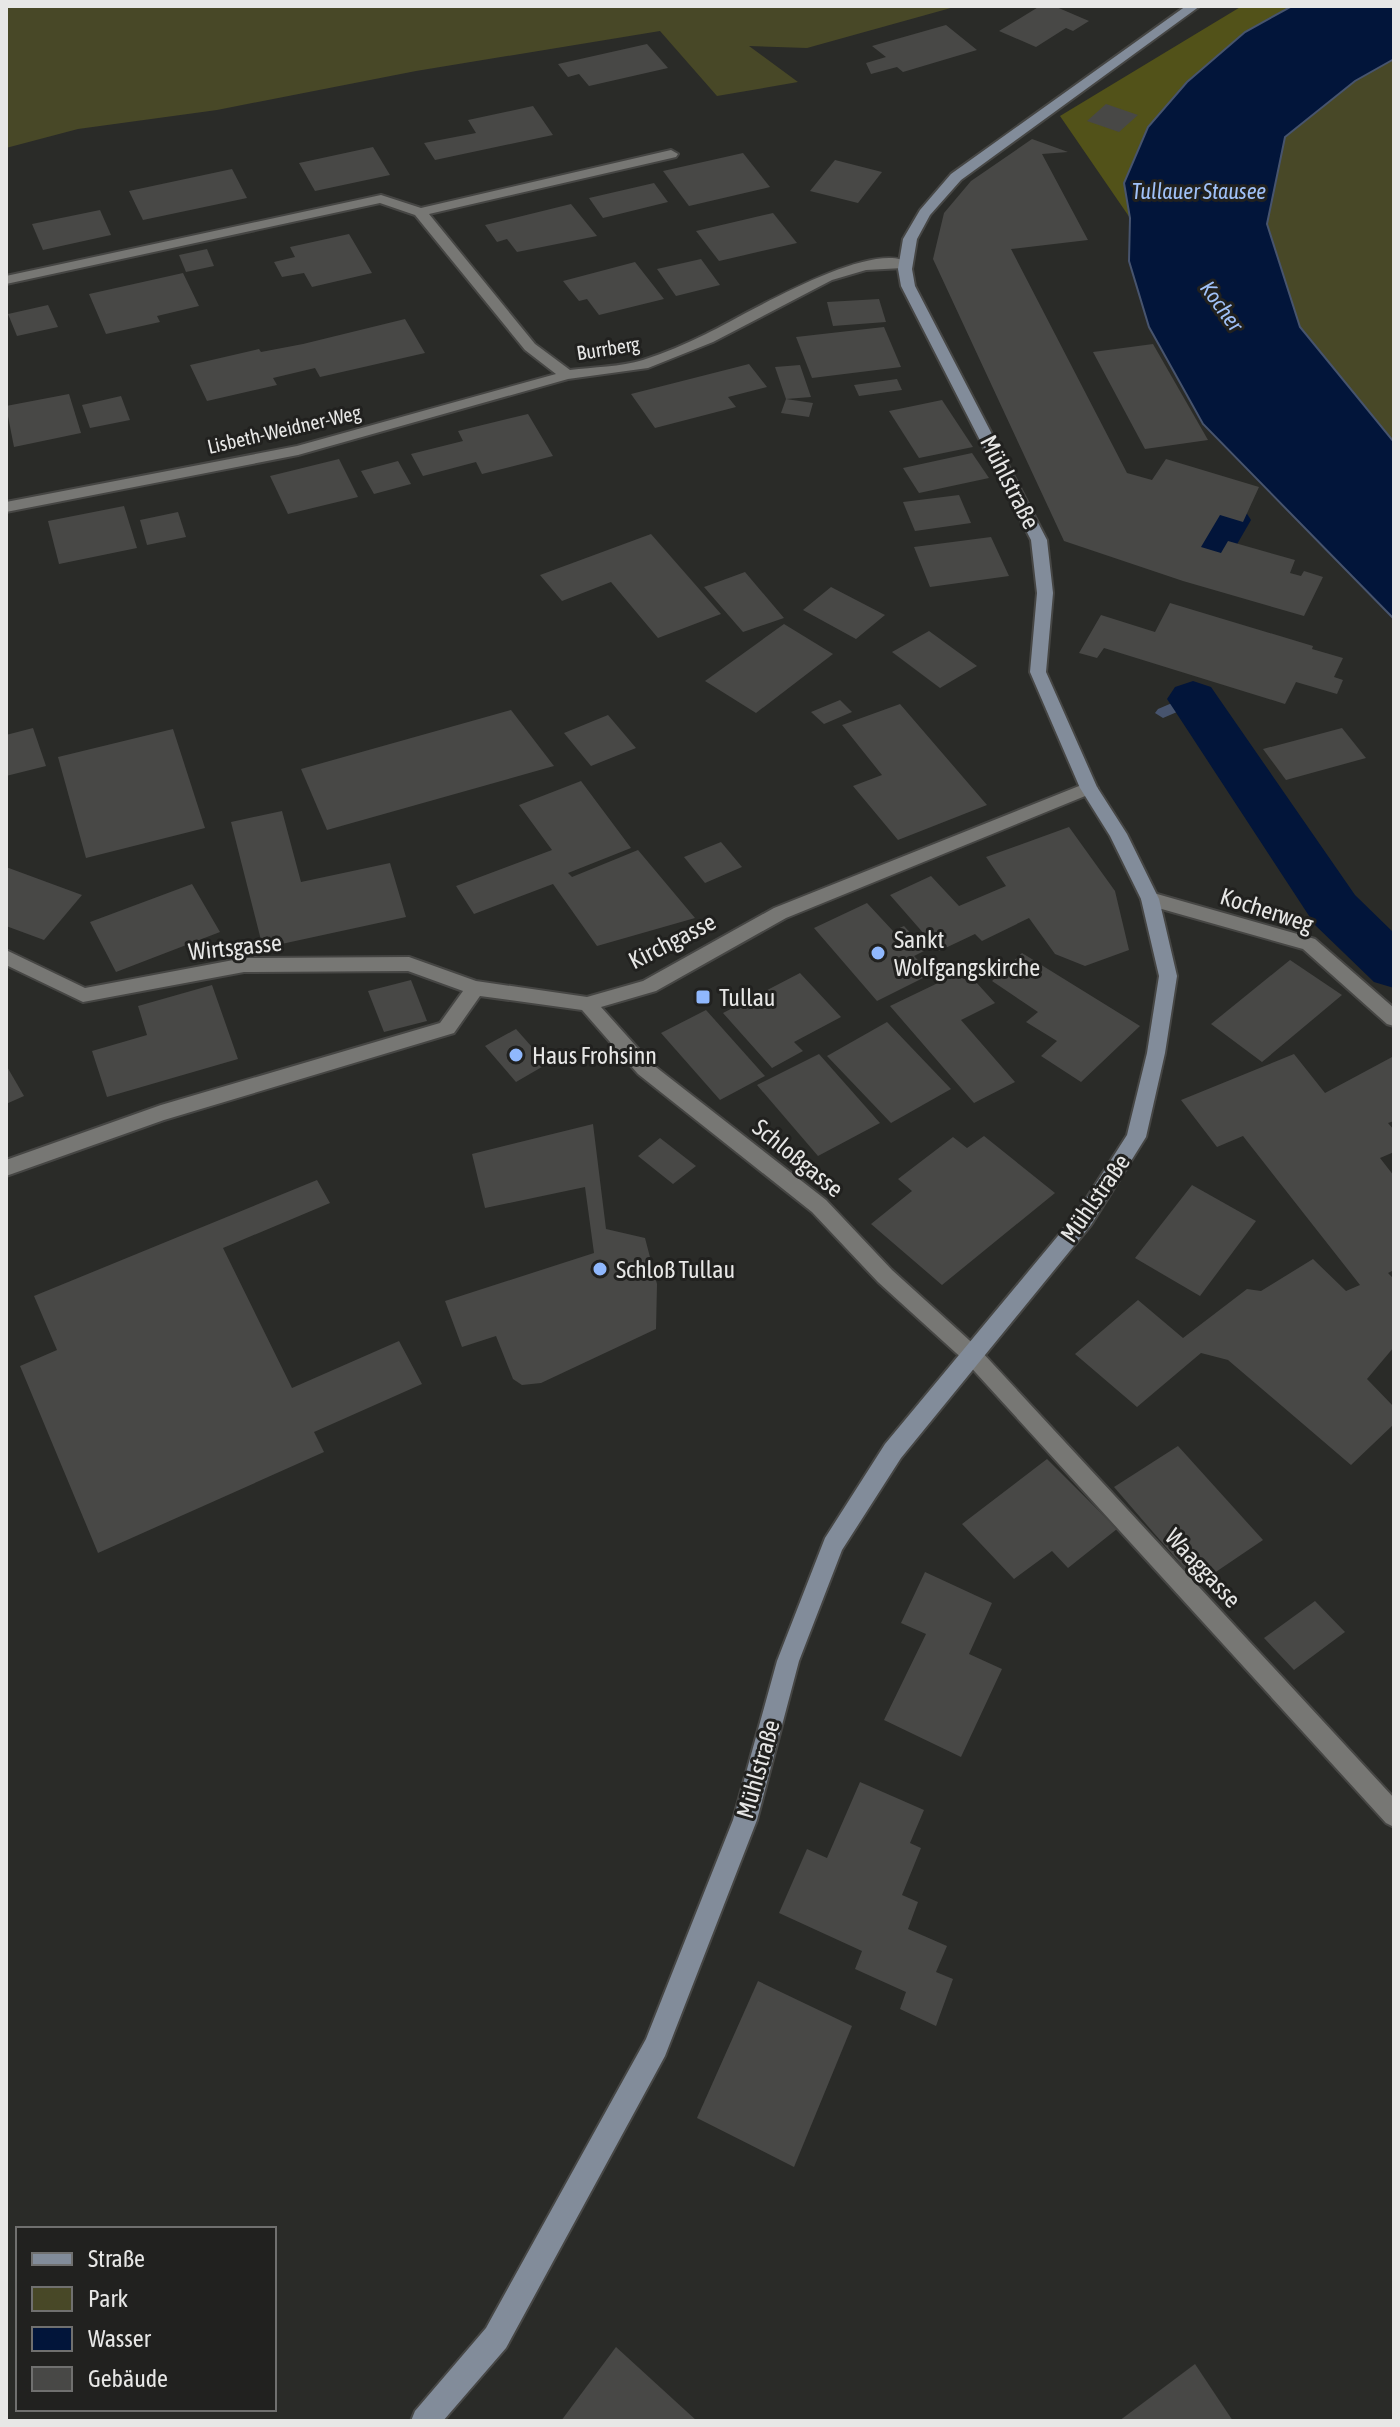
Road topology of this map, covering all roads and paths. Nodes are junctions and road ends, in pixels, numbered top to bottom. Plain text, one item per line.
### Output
1 (1194, 6) edge
2 (671, 154) dead end
3 (420, 212) junction
4 (903, 264) junction
5 (6, 280) edge
6 (567, 375) junction
7 (6, 507) edge
8 (1089, 788) junction
9 (1150, 899) junction
10 (6, 957) edge
11 (475, 988) junction
12 (587, 1004) junction
13 (1394, 1019) edge
14 (6, 1168) edge
15 (973, 1356) junction
16 (1394, 1815) edge
17 (425, 2421) edge

1 - 4 street
2 - 3 street
3 - 5 street
3 - 6 street, Burrberg
4 - 6 street, Burrberg
4 - 8 street, Mühlstraße
6 - 7 street, Lisbeth-Weidner-Weg
8 - 9 street, Mühlstraße
8 - 12 street, Kirchgasse
9 - 13 street, Kocherweg
9 - 15 street, Mühlstraße
10 - 11 street, Wirtsgasse
11 - 12 street, Kirchgasse
11 - 14 street
12 - 15 street, Schloßgasse
15 - 16 street, Waaggasse
15 - 17 street, Mühlstraße

